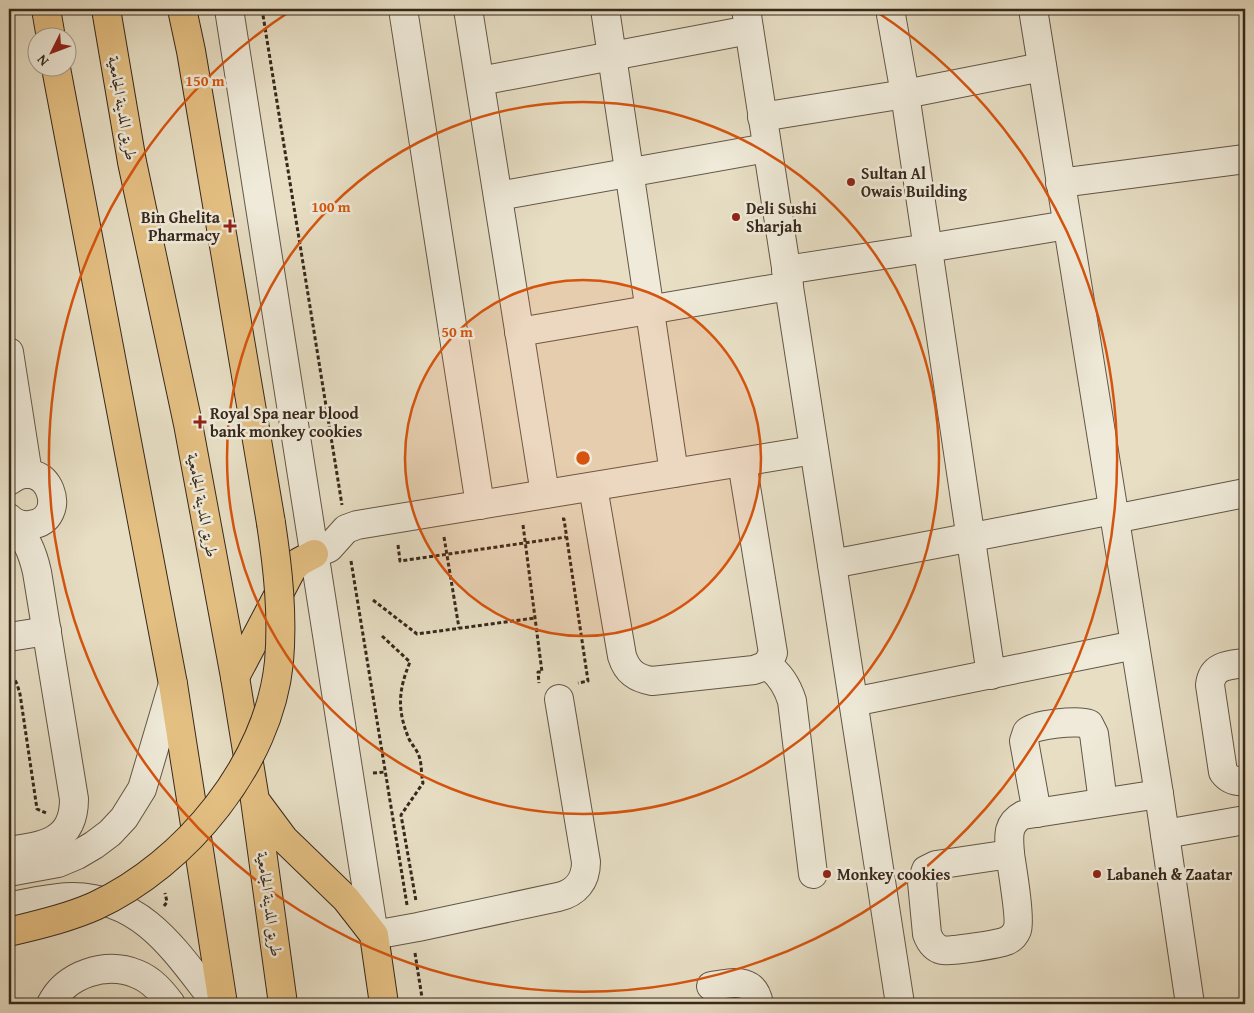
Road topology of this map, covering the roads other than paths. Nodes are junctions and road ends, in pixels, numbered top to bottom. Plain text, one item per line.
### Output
1 (46, 9) edge
2 (106, 9) edge
3 (182, 9) edge
4 (230, 9) edge
5 (403, 9) edge
6 (468, 9) edge
7 (605, 9) edge
8 (890, 9) edge
9 (1033, 9) edge
10 (748, 19) edge
11 (49, 28) edge
12 (612, 56) junction
13 (1042, 67) junction
14 (58, 78) edge
15 (480, 81) junction
16 (905, 94) junction
17 (762, 117) junction
18 (767, 148) junction
19 (1245, 159) edge
20 (630, 173) junction
21 (1060, 183) junction
22 (498, 196) junction
23 (1067, 225) junction
24 (928, 248) junction
25 (788, 278) junction
26 (649, 310) junction
27 (519, 332) junction
28 (9, 352) edge
29 (814, 450) junction
30 (742, 462) junction
31 (674, 473) junction
32 (19, 477) edge
33 (594, 486) junction
34 (1245, 493) edge
35 (545, 494) junction
36 (307, 500) junction
37 (480, 505) junction
38 (1114, 514) junction
39 (10, 519) edge
40 (357, 525) junction
41 (971, 538) junction
42 (314, 554) junction
43 (832, 564) junction
44 (47, 631) junction
45 (9, 637) edge
46 (1135, 646) junction
47 (1245, 663) edge
48 (767, 665) junction
49 (991, 674) junction
50 (235, 676) junction
51 (174, 684) junction
52 (557, 690) road end
53 (853, 702) junction
54 (1245, 781) edge
55 (1159, 794) junction
56 (256, 800) junction
57 (1103, 802) junction
58 (1037, 813) junction
59 (1245, 820) edge
60 (1165, 834) junction
61 (9, 851) edge
62 (1010, 854) dead end
63 (9, 872) edge
64 (813, 874) dead end
65 (9, 906) edge
66 (9, 932) edge
67 (374, 935) junction
68 (711, 986) dead end
69 (51, 1004) edge
70 (171, 1004) edge
71 (217, 1004) edge
72 (223, 1004) edge
73 (283, 1004) edge
74 (384, 1004) edge
75 (759, 1004) edge
76 (900, 1004) edge
77 (1190, 1004) edge

1 - 11 main road
2 - 50 main road, طريق المدينة الجامعية
3 - 66 main road, bridge
4 - 36 street
5 - 37 street
6 - 15 street
7 - 12 street
8 - 16 street
9 - 13 street
10 - 12 street
10 - 17 street
12 - 15 street
12 - 20 street
13 - 16 street
13 - 21 street
14 - 51 main road
15 - 22 street
16 - 17 street
16 - 24 street
17 - 18 street
18 - 20 street
18 - 25 street
19 - 21 street
20 - 22 street
20 - 26 street
21 - 23 street
22 - 27 street
23 - 24 street
23 - 38 street
24 - 25 street
24 - 41 street
25 - 26 street
25 - 29 street
26 - 27 street
26 - 31 street
27 - 35 street
28 - 32 street
29 - 30 street
29 - 43 street
30 - 31 street
30 - 48 street
31 - 33 street
32 - 39 street
33 - 35 street
33 - 48 street
34 - 38 street
35 - 37 street
36 - 40 street
36 - 42 street
37 - 40 street
38 - 41 street
38 - 46 street
39 - 44 street
40 - 42 street
41 - 43 street
41 - 49 street
42 - 50 main road
42 - 67 street
43 - 53 street
44 - 45 street
44 - 61 street
46 - 49 street
46 - 55 street
47 - 54 street
48 - 64 street
49 - 53 street
50 - 56 main road, طريق المدينة الجامعية
51 - 63 street
51 - 72 main road
52 - 67 street
53 - 76 street
55 - 57 street
55 - 60 street
56 - 67 main road
56 - 73 main road, طريق المدينة الجامعية
57 - 58 street
57 - 58 street
58 - 62 street
59 - 60 street
60 - 77 street
65 - 71 street
67 - 74 main road
68 - 75 street
69 - 70 street

